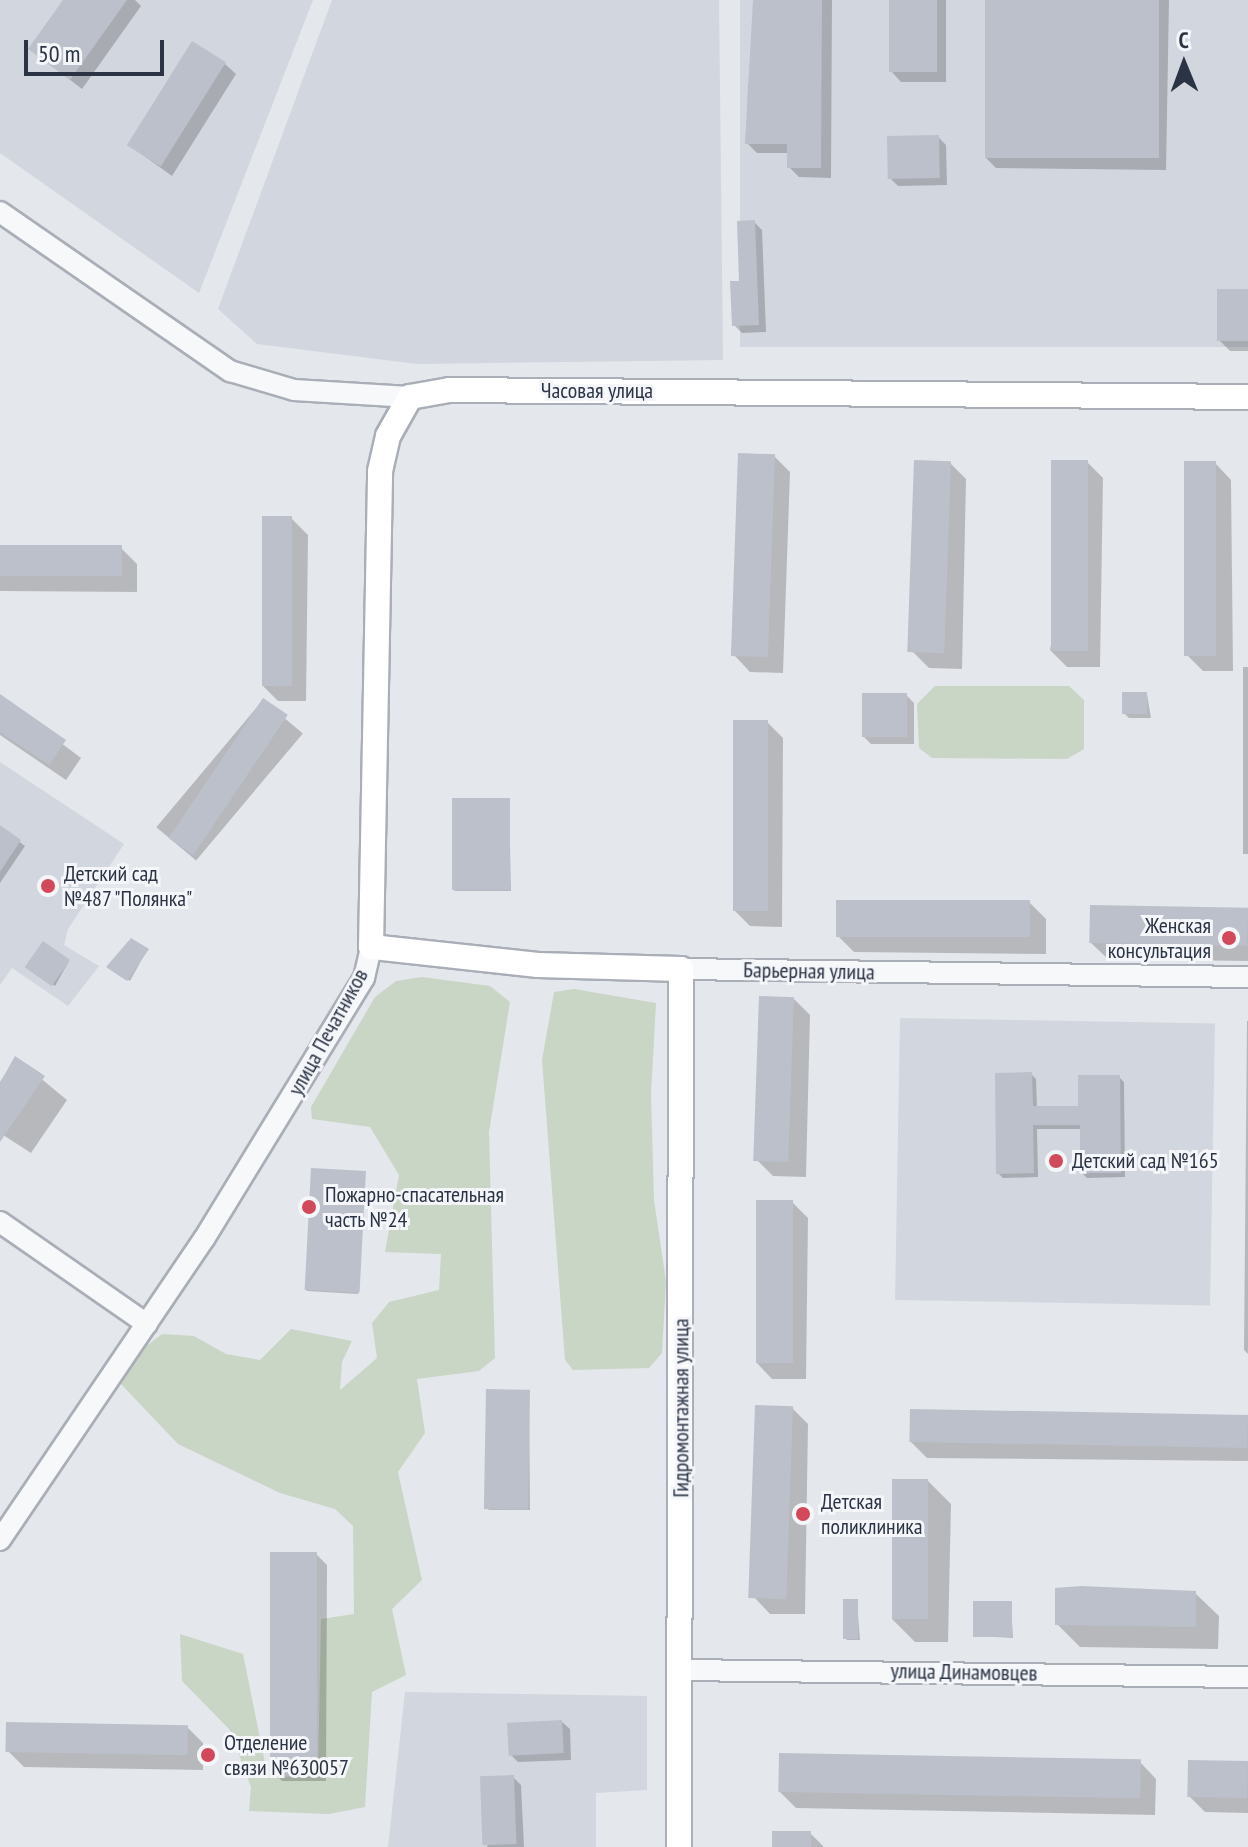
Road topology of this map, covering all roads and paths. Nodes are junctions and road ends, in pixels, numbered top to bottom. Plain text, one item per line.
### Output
1 (0, 212) edge
2 (410, 397) junction
3 (1248, 397) edge
4 (371, 947) junction
5 (681, 969) junction
6 (1248, 977) edge
7 (0, 1222) edge
8 (147, 1324) junction
9 (0, 1540) edge
10 (680, 1670) junction
11 (1248, 1677) edge
12 (679, 1847) edge

1 - 2 street, Часовая улица
2 - 3 main road, Часовая улица
2 - 4 main road, улица Печатников
4 - 5 main road, Барьерная улица
4 - 8 street, улица Печатников
5 - 6 street, Барьерная улица
5 - 10 main road, Гидромонтажная улица
7 - 8 street
8 - 9 street, улица Печатников
10 - 11 street, улица Динамовцев
10 - 12 main road, Гидромонтажная улица

